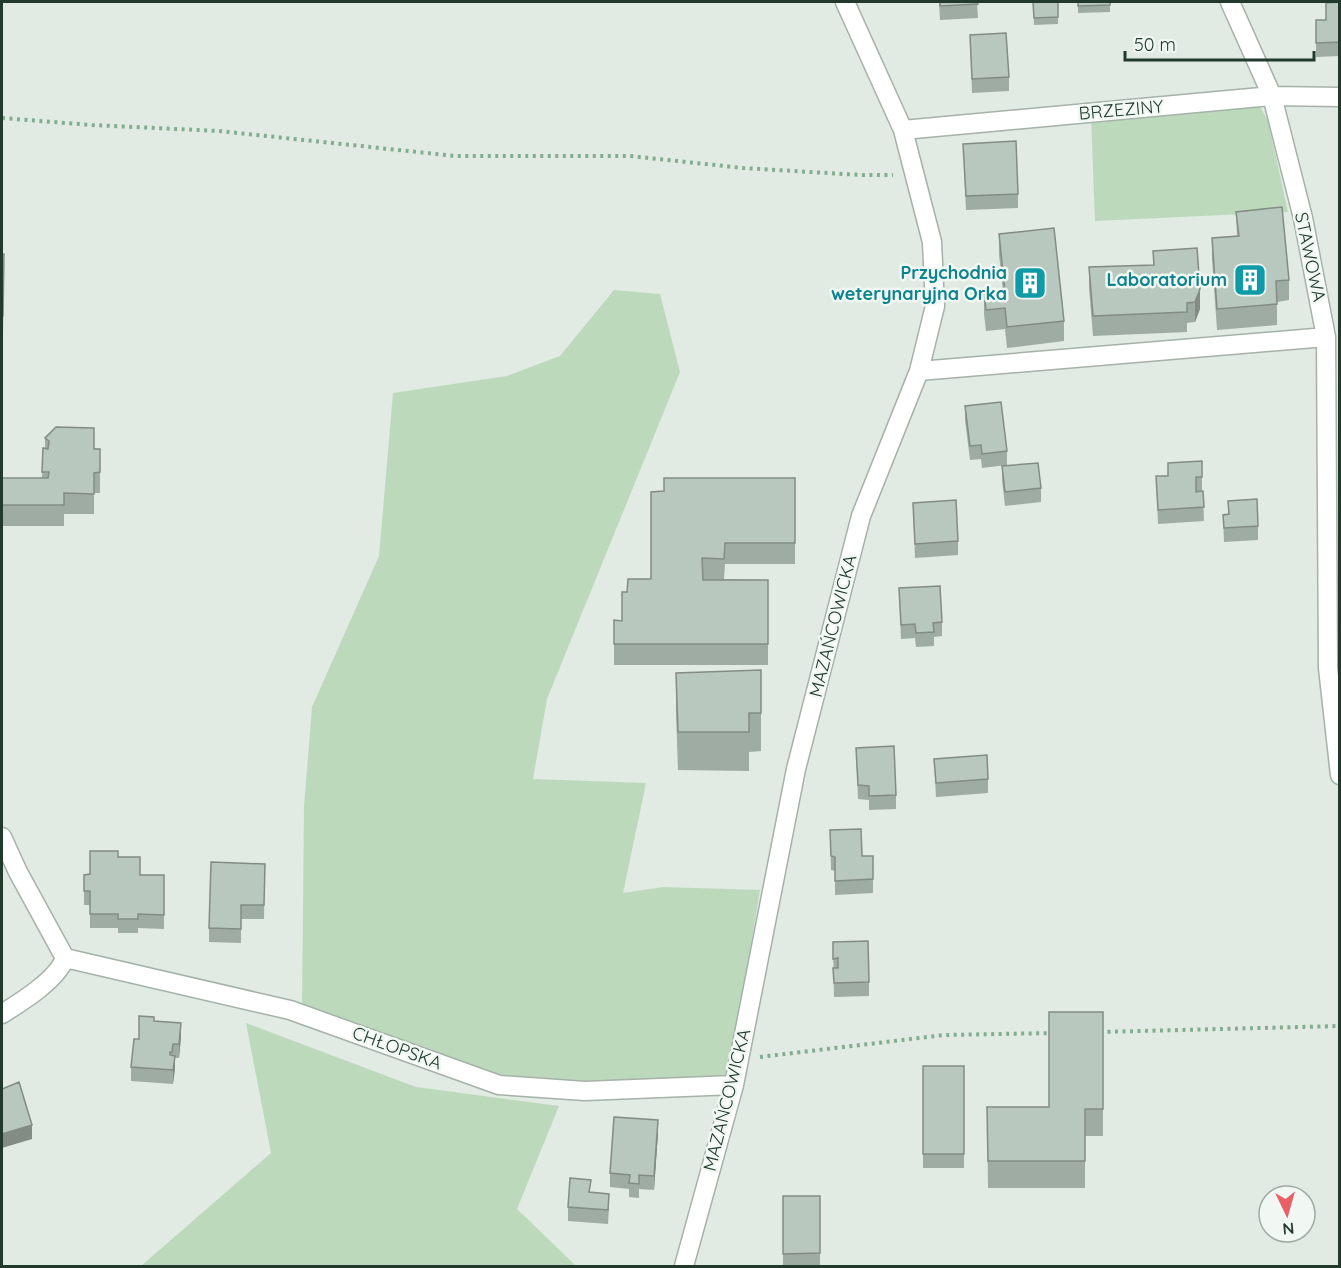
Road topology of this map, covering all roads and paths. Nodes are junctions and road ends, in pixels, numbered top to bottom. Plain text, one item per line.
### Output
1 (845, 2) edge
2 (1230, 2) edge
3 (1272, 96) junction
4 (1340, 98) edge
5 (2, 118) edge
6 (903, 130) junction
7 (914, 175) junction
8 (1326, 337) junction
9 (1333, 357) edge
10 (919, 371) junction
11 (1340, 775) edge
12 (2, 837) edge
13 (65, 958) junction
14 (2, 1014) edge
15 (1340, 1026) edge
16 (1064, 1032) edge
17 (1100, 1032) edge
18 (739, 1059) junction
19 (734, 1085) junction
20 (684, 1266) edge

1 - 6 street, MAZAŃCOWICKA
2 - 3 street, STAWOWA
3 - 4 street, BRZEZINY
3 - 6 street, BRZEZINY
3 - 8 street, STAWOWA
5 - 7 path
6 - 7 street, MAZAŃCOWICKA
7 - 10 street, MAZAŃCOWICKA
8 - 9 street, STAWOWA
8 - 10 street
9 - 11 street, STAWOWA
10 - 18 street, MAZAŃCOWICKA
12 - 13 street
13 - 14 street
13 - 19 street, CHŁOPSKA
15 - 17 path
16 - 18 path
18 - 19 street, MAZAŃCOWICKA
19 - 20 street, MAZAŃCOWICKA

